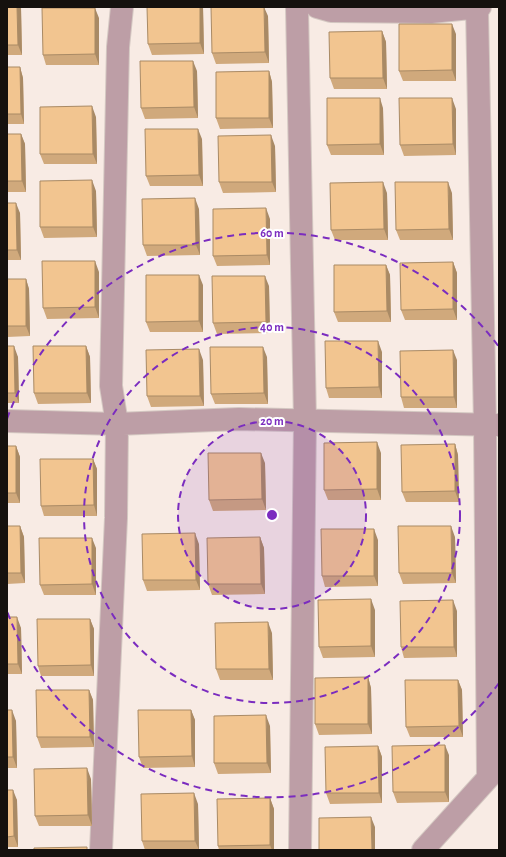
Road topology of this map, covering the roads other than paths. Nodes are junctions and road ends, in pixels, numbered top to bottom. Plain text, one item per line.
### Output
1 (122, 7) edge
2 (297, 7) edge
3 (317, 7) edge
4 (479, 7) edge
5 (365, 9) edge
6 (7, 421) edge
7 (305, 421) junction
8 (117, 424) junction
9 (492, 425) edge
10 (494, 772) edge
11 (101, 850) edge
12 (300, 850) edge
13 (423, 850) edge

1 - 8 street
2 - 7 street
3 - 5 street
4 - 5 street
4 - 9 street
6 - 8 street
7 - 8 street
7 - 9 street
7 - 12 street
8 - 11 street
9 - 10 street
10 - 13 street

